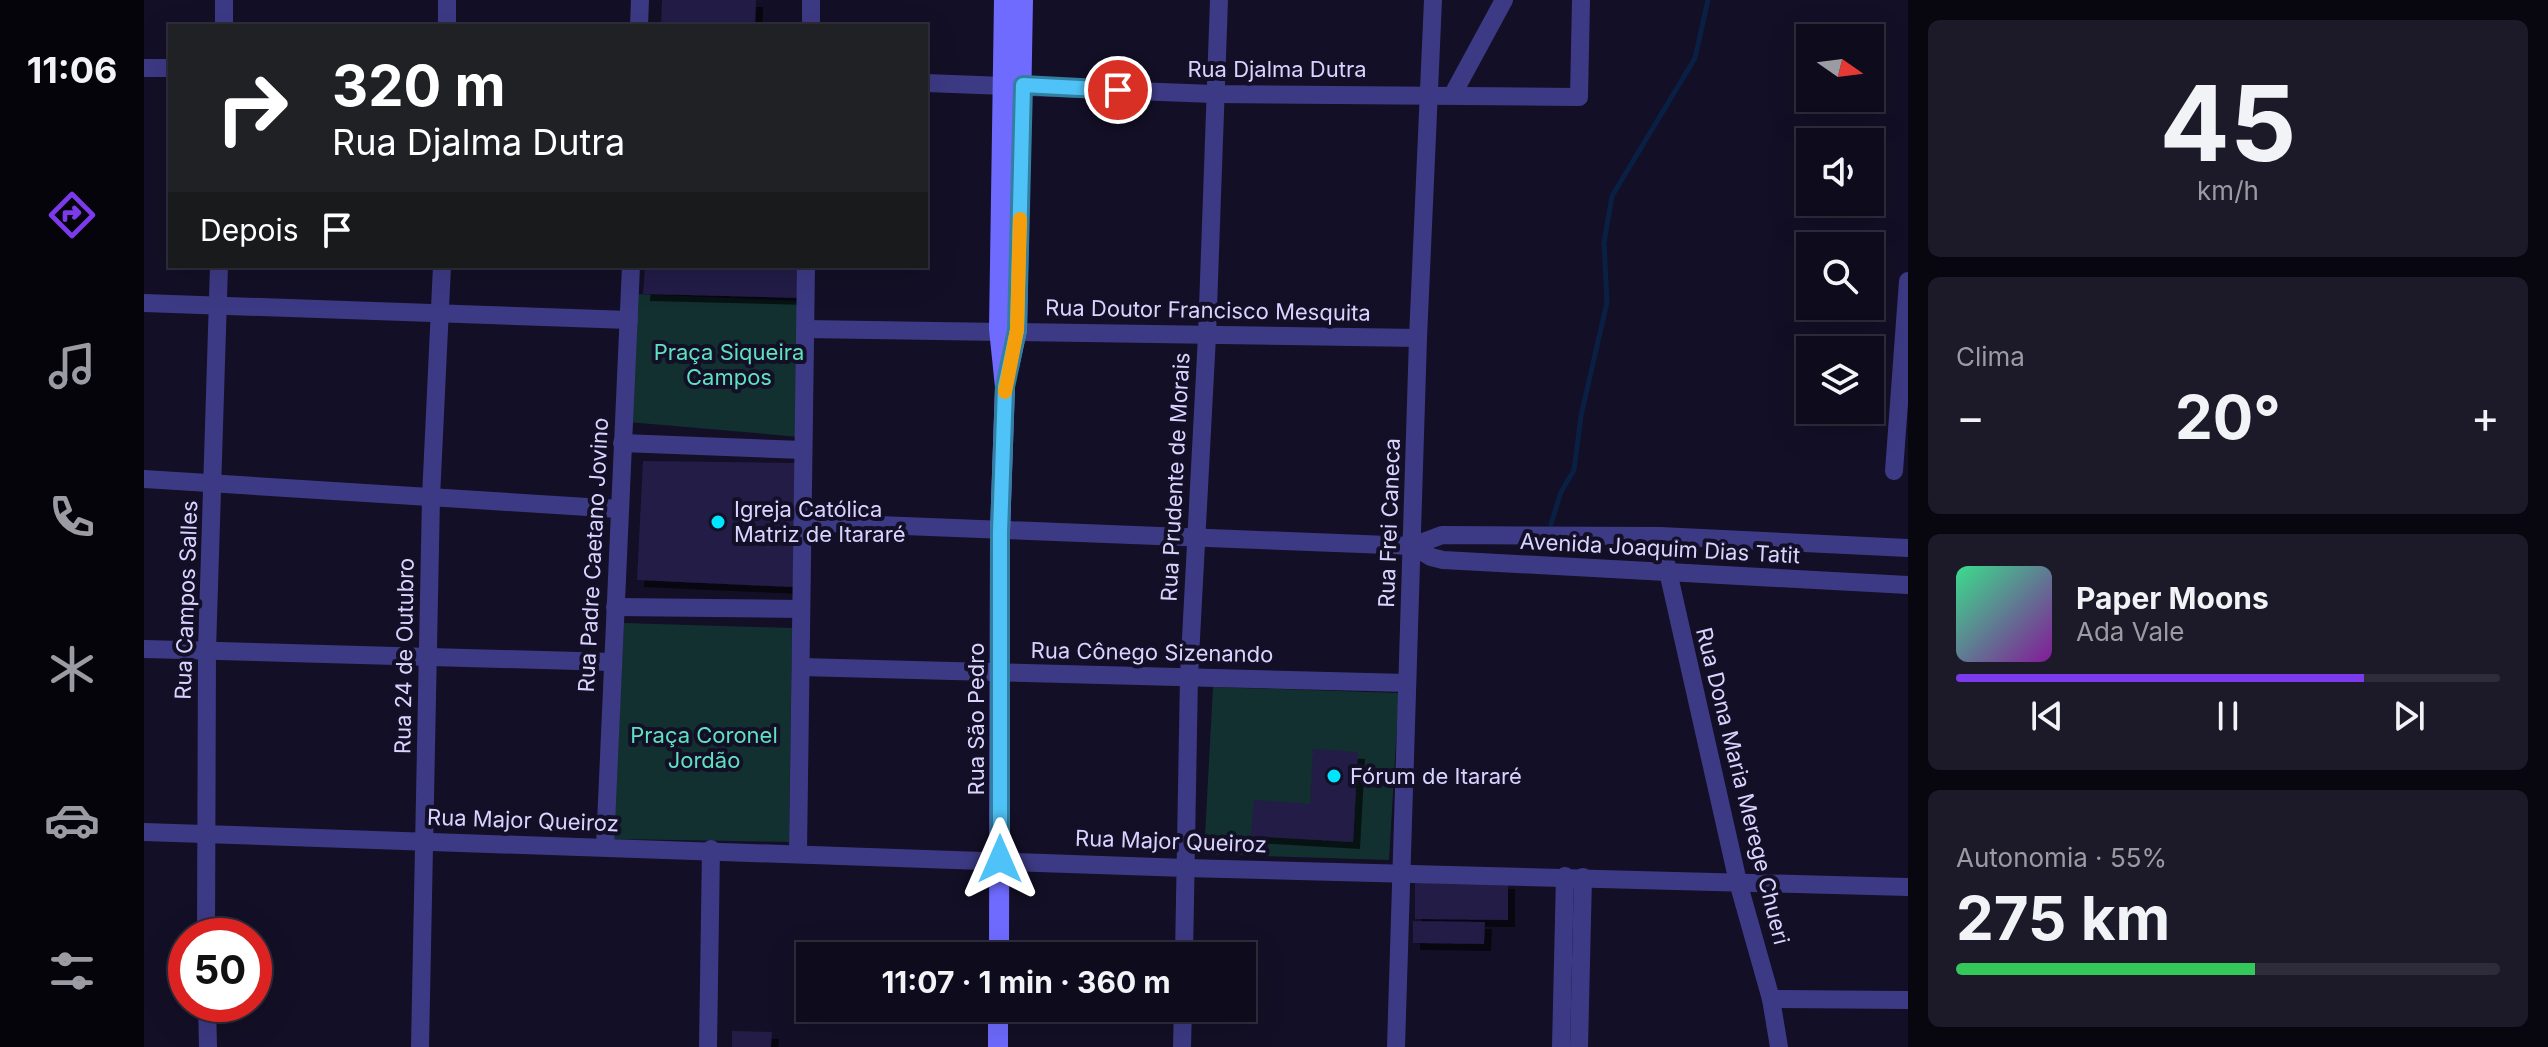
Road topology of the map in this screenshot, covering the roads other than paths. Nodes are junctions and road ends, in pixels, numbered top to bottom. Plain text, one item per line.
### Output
1 (224, 0) edge
2 (447, 0) edge
3 (640, 0) edge
4 (811, 0) edge
5 (1004, 0) edge
6 (1023, 0) edge
7 (1219, 0) edge
8 (1433, 0) edge
9 (1504, 0) edge
10 (1581, 0) edge
11 (224, 24) edge
12 (447, 24) edge
13 (639, 24) edge
14 (811, 24) edge
15 (144, 68) edge
16 (168, 68) edge
17 (928, 83) edge
18 (1013, 85) junction
19 (1214, 94) junction
20 (1430, 94) junction
21 (1453, 94) junction
22 (219, 268) edge
23 (442, 268) edge
24 (631, 268) edge
25 (806, 268) edge
26 (1908, 281) edge
27 (144, 303) edge
28 (218, 304) junction
29 (441, 312) junction
30 (629, 320) junction
31 (805, 329) junction
32 (1008, 330) junction
33 (1207, 336) junction
34 (1418, 338) junction
35 (622, 443) junction
36 (803, 450) junction
37 (1894, 471) dead end
38 (144, 479) edge
39 (213, 484) junction
40 (431, 497) junction
41 (619, 509) junction
42 (803, 522) junction
43 (1000, 532) junction
44 (1660, 536) junction
45 (1194, 538) junction
46 (1413, 546) junction
47 (1908, 548) edge
48 (1667, 573) junction
49 (1908, 585) edge
50 (615, 607) junction
51 (801, 609) junction
52 (144, 649) edge
53 (207, 650) junction
54 (428, 657) junction
55 (612, 662) junction
56 (801, 667) junction
57 (999, 672) junction
58 (1189, 676) junction
59 (1407, 683) junction
60 (144, 832) edge
61 (204, 834) junction
62 (425, 841) junction
63 (605, 846) junction
64 (711, 849) junction
65 (798, 852) junction
66 (1000, 859) junction
67 (1186, 868) junction
68 (1401, 871) junction
69 (1574, 876) junction
70 (1738, 882) junction
71 (1908, 887) edge
72 (206, 918) edge
73 (999, 942) edge
74 (1184, 942) edge
75 (1771, 999) junction
76 (1908, 1000) edge
77 (207, 1022) edge
78 (998, 1022) edge
79 (1183, 1022) edge
80 (208, 1047) edge
81 (420, 1047) edge
82 (708, 1047) edge
83 (998, 1047) edge
84 (1182, 1047) edge
85 (1396, 1047) edge
86 (1561, 1047) edge
87 (1579, 1047) edge
88 (1779, 1047) edge

1 - 11 street
2 - 12 street
3 - 13 street
4 - 14 street
5 - 18 main road, Rua São Pedro
6 - 18 main road, Rua São Pedro
7 - 19 street, Rua Prudente de Morais
8 - 20 street, Rua Frei Caneca
9 - 21 street
10 - 21 street, Rua Djalma Dutra
15 - 16 street
17 - 18 street, Rua Djalma Dutra
18 - 19 street, Rua Djalma Dutra
18 - 32 main road, Rua São Pedro
19 - 20 street, Rua Djalma Dutra
19 - 33 street, Rua Prudente de Morais
20 - 21 street, Rua Djalma Dutra
20 - 34 street, Rua Frei Caneca
22 - 28 street, Rua Campos Salles
23 - 29 street, Rua 24 de Outubro
24 - 30 street, Rua Padre Caetano Jovino
25 - 31 street
26 - 37 street
27 - 28 street
28 - 29 street
28 - 39 street, Rua Campos Salles
29 - 30 street
29 - 40 street, Rua 24 de Outubro
30 - 35 street, Rua Padre Caetano Jovino
31 - 32 street, Rua Doutor Francisco Mesquita
31 - 36 street
32 - 33 street, Rua Doutor Francisco Mesquita
32 - 43 main road, Rua São Pedro
33 - 34 street, Rua Doutor Francisco Mesquita
33 - 45 street, Rua Prudente de Morais
34 - 46 street, Rua Frei Caneca
35 - 36 street
35 - 41 street, Rua Padre Caetano Jovino
36 - 42 street
38 - 39 street
39 - 40 street
39 - 53 street, Rua Campos Salles
40 - 41 street
40 - 54 street, Rua 24 de Outubro
41 - 50 street, Rua Padre Caetano Jovino
42 - 43 street, Avenida Joaquim Dias Tatit
42 - 51 street
43 - 45 street, Avenida Joaquim Dias Tatit
43 - 57 main road, Rua São Pedro
44 - 46 street, Avenida Joaquim Dias Tatit
44 - 47 street, Avenida Joaquim Dias Tatit
44 - 48 street, Rua Dona Maria Merege Chueri
45 - 46 street, Avenida Joaquim Dias Tatit
45 - 58 street, Rua Prudente de Morais
46 - 48 street, Avenida Joaquim Dias Tatit
46 - 59 street, Rua Frei Caneca
48 - 49 street, Avenida Joaquim Dias Tatit
48 - 70 street, Rua Dona Maria Merege Chueri
50 - 51 street
50 - 55 street, Rua Padre Caetano Jovino
51 - 56 street
52 - 53 street
53 - 54 street
53 - 61 street, Rua Campos Salles
54 - 55 street
54 - 62 street, Rua 24 de Outubro
55 - 63 street, Rua Padre Caetano Jovino
56 - 57 street, Rua Cônego Sizenando
56 - 65 street
57 - 58 street, Rua Cônego Sizenando
57 - 66 main road, Rua São Pedro
58 - 59 street, Rua Cônego Sizenando
58 - 67 street, Rua Prudente de Morais
59 - 68 street, Rua Frei Caneca
60 - 61 street, Rua Major Queiroz
61 - 62 street, Rua Major Queiroz
61 - 72 street, Rua Campos Salles
62 - 63 street, Rua Major Queiroz
62 - 81 street, Rua 24 de Outubro
63 - 64 street, Rua Major Queiroz
64 - 65 street, Rua Major Queiroz
64 - 82 street
65 - 66 street, Rua Major Queiroz
66 - 67 street, Rua Major Queiroz
66 - 73 main road, Rua São Pedro
67 - 68 street, Rua Major Queiroz
67 - 74 street, Rua Prudente de Morais
68 - 69 street, Rua Major Queiroz
68 - 85 street, Rua Frei Caneca
69 - 70 street, Rua Major Queiroz
69 - 86 street
69 - 87 street
70 - 71 street, Rua Major Queiroz
70 - 75 street, Rua Dona Maria Merege Chueri
75 - 76 street
75 - 88 street, Rua Dona Maria Merege Chueri
77 - 80 street
78 - 83 main road
79 - 84 street

